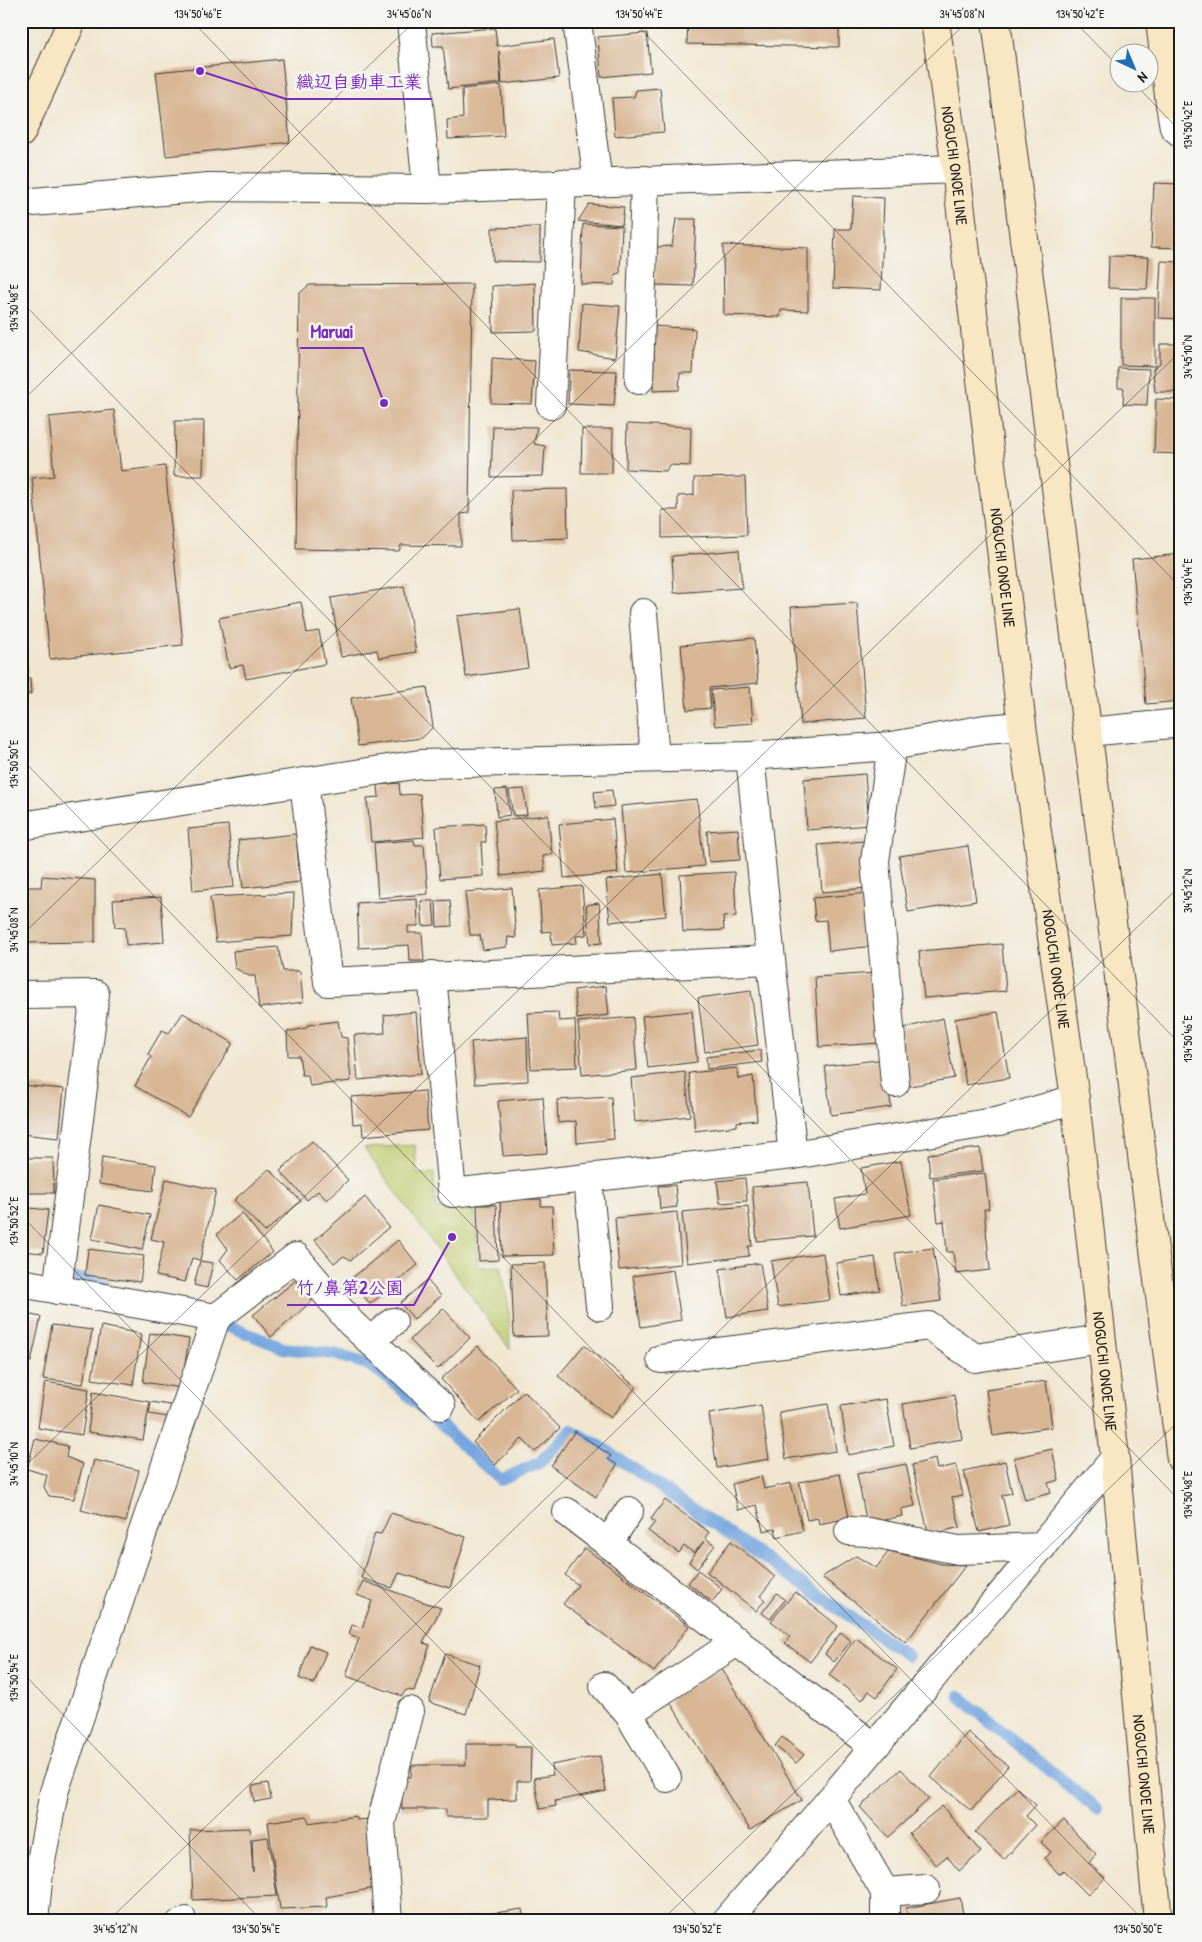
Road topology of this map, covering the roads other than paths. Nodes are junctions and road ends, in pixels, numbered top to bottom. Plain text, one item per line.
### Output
1 (72, 21) edge
2 (411, 21) edge
3 (577, 21) edge
4 (935, 21) edge
5 (996, 21) edge
6 (1160, 21) edge
7 (1170, 104) joint
8 (1181, 132) edge
9 (21, 133) edge
10 (956, 169) junction
11 (644, 180) junction
12 (562, 183) junction
13 (598, 183) junction
14 (427, 189) junction
15 (21, 203) edge
16 (638, 380) dead end
17 (551, 405) dead end
18 (642, 613) dead end
19 (1181, 723) edge
20 (1022, 726) junction
21 (1088, 732) junction
22 (892, 746) junction
23 (750, 756) junction
24 (655, 758) junction
25 (304, 782) junction
26 (21, 826) edge
27 (771, 960) junction
28 (432, 975) junction
29 (21, 995) edge
30 (895, 1083) dead end
31 (1074, 1099) junction
32 (793, 1155) junction
33 (588, 1178) junction
34 (21, 1283) edge
35 (57, 1290) junction
36 (600, 1306) dead end
37 (216, 1318) junction
38 (393, 1322) dead end
39 (1101, 1339) junction
40 (370, 1341) junction
41 (661, 1359) dead end
42 (1175, 1366) edge
43 (441, 1406) dead end
44 (1115, 1458) junction
45 (1181, 1459) edge
46 (629, 1511) dead end
47 (567, 1512) dead end
48 (849, 1531) dead end
49 (609, 1542) junction
50 (1042, 1547) junction
51 (738, 1641) junction
52 (604, 1686) dead end
53 (410, 1711) dead end
54 (628, 1713) junction
55 (873, 1746) junction
56 (667, 1778) dead end
57 (831, 1799) junction
58 (926, 1889) dead end
59 (885, 1892) junction
60 (34, 1921) edge
61 (388, 1921) edge
62 (726, 1921) edge
63 (886, 1921) edge
64 (1158, 1921) edge

1 - 9 main road
2 - 14 street
3 - 13 street
4 - 10 main road, NOGUCHI ONOE LINE
5 - 21 main road
6 - 7 main road
7 - 8 street
10 - 11 street
10 - 20 main road, NOGUCHI ONOE LINE
11 - 13 street
11 - 16 street
12 - 13 street
12 - 14 street
12 - 17 street
14 - 15 street
18 - 24 street
19 - 21 street
20 - 22 street
20 - 31 main road, NOGUCHI ONOE LINE
21 - 42 main road
22 - 23 street
22 - 30 street
23 - 24 street
23 - 27 street
24 - 25 street
25 - 26 street
25 - 28 street
27 - 28 street
27 - 32 street
28 - 33 street
29 - 35 street
31 - 32 street
31 - 39 main road, NOGUCHI ONOE LINE
32 - 33 street
33 - 36 street
34 - 35 street
35 - 37 street
37 - 40 street
37 - 60 street
38 - 40 street
39 - 41 street
39 - 44 main road, NOGUCHI ONOE LINE
40 - 43 street
42 - 45 main road
44 - 50 street
44 - 64 main road, NOGUCHI ONOE LINE
46 - 49 street
47 - 49 street
48 - 50 street
49 - 51 street
50 - 55 street
51 - 54 street
51 - 55 street
52 - 54 street
53 - 61 street
54 - 56 street
55 - 57 street
57 - 59 street
57 - 62 street
58 - 59 street
59 - 63 street

